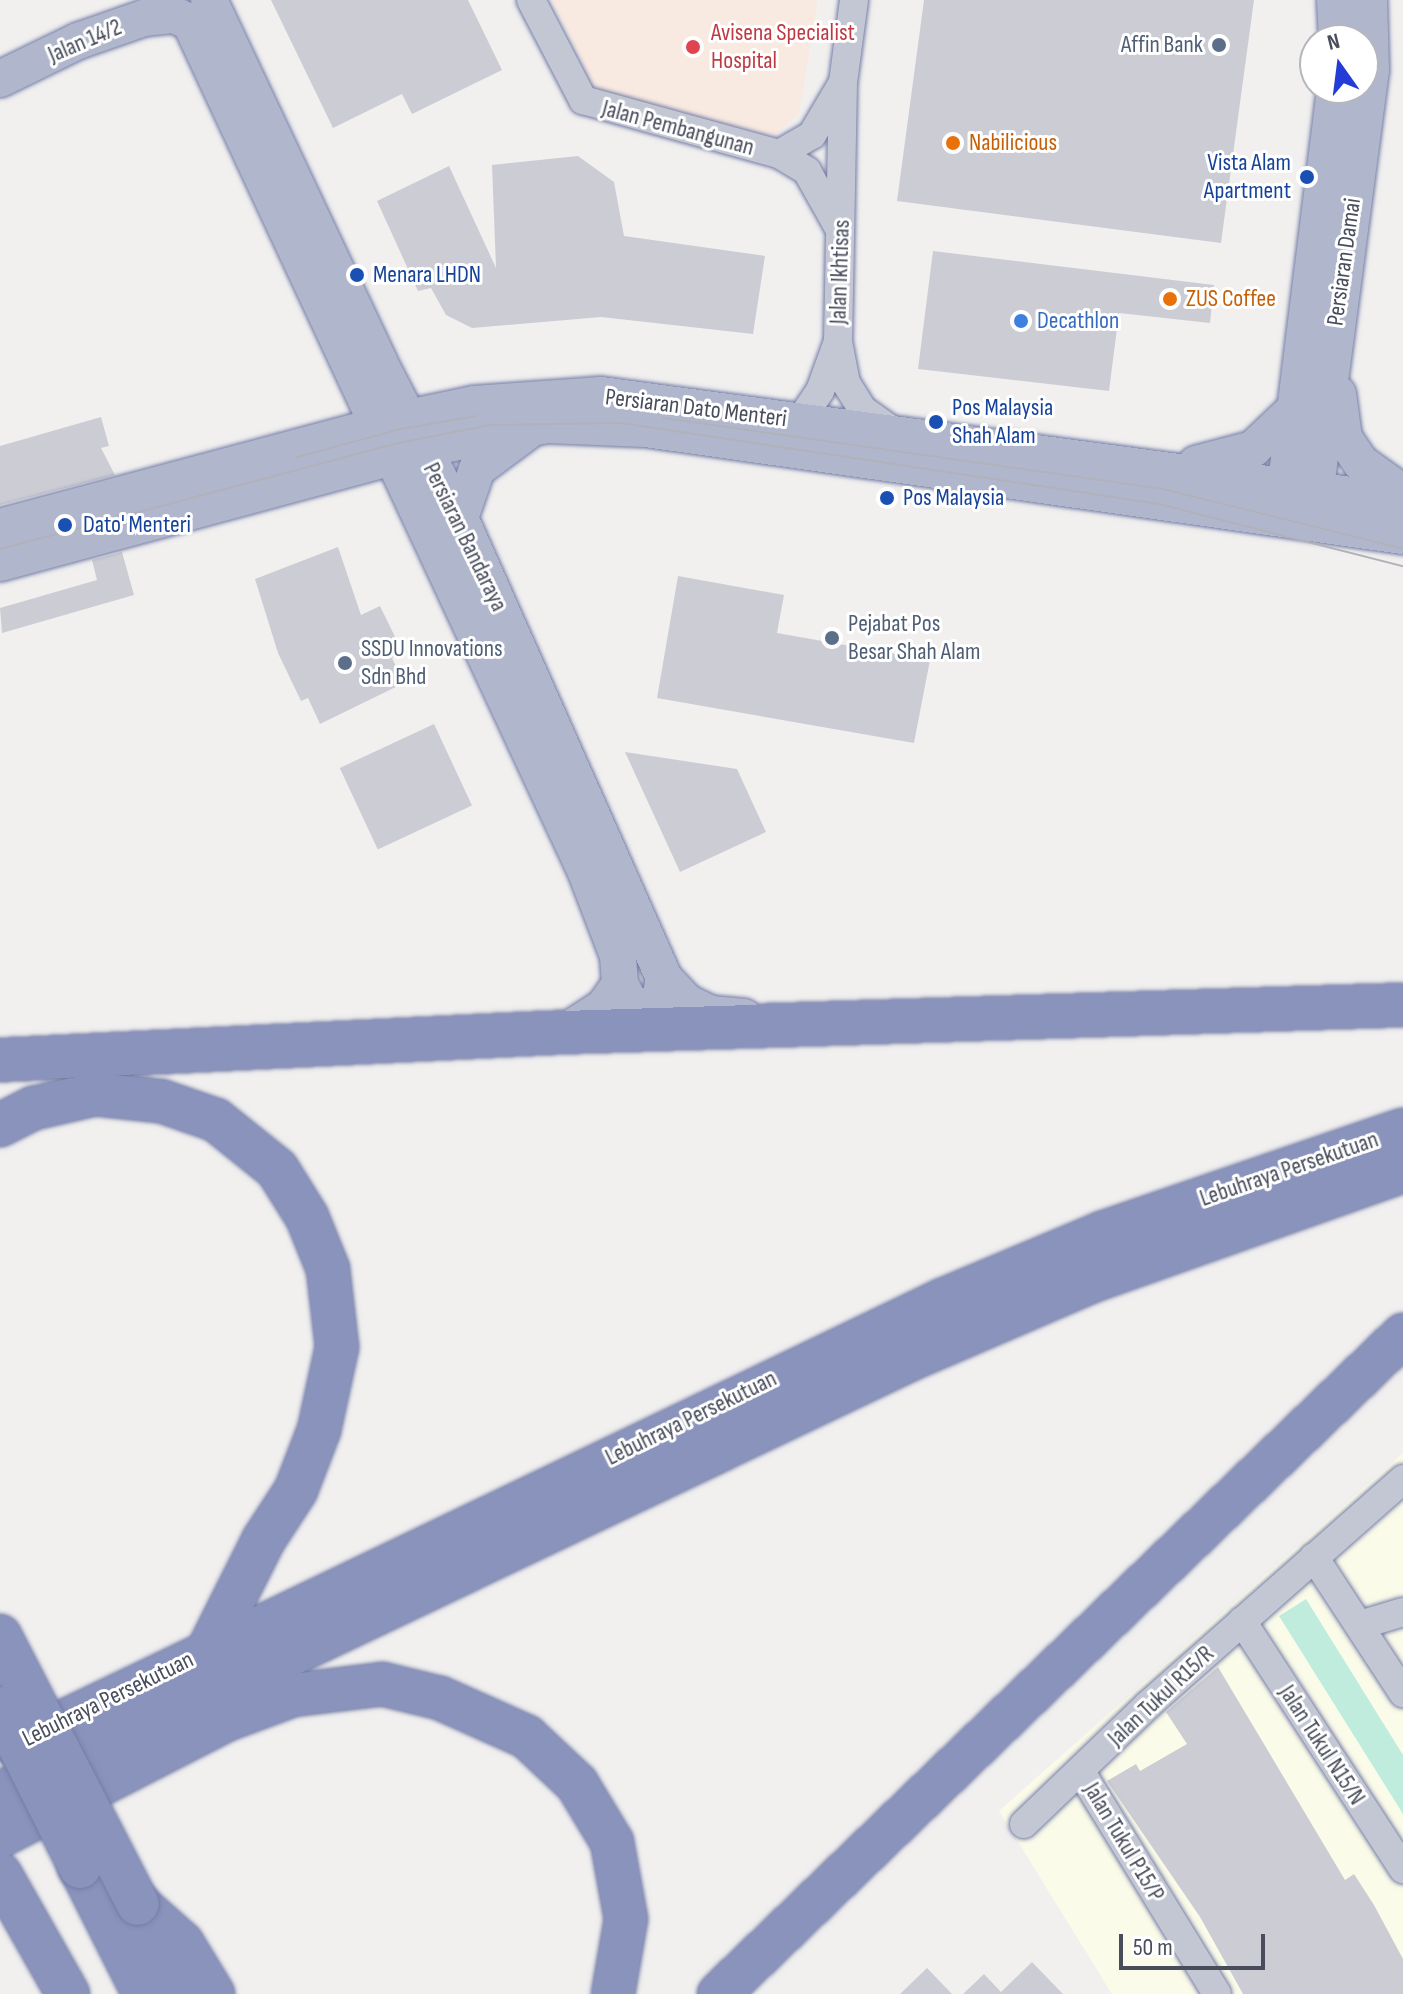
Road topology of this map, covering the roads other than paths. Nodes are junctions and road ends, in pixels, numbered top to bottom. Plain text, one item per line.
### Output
1 (127, 0) edge
2 (209, 0) edge
3 (531, 0) edge
4 (854, 0) edge
5 (1335, 0) edge
6 (1369, 0) edge
7 (1336, 24) edge
8 (78, 41) junction
9 (204, 48) joint
10 (0, 79) edge
11 (843, 82) junction
12 (1333, 104) edge
13 (779, 154) junction
14 (842, 236) junction
15 (838, 342) junction
16 (1332, 349) junction
17 (366, 368) junction
18 (460, 407) junction
19 (1295, 409) junction
20 (799, 422) junction
21 (534, 427) junction
22 (901, 436) junction
23 (399, 437) junction
24 (261, 457) junction
25 (1162, 468) junction
26 (339, 471) junction
27 (1403, 493) edge
28 (1403, 502) edge
29 (1299, 504) junction
30 (445, 526) junction
31 (0, 527) edge
32 (1403, 536) edge
33 (0, 563) edge
34 (664, 978) junction
35 (620, 984) junction
36 (1403, 1005) edge
37 (809, 1023) junction
38 (565, 1032) junction
39 (0, 1060) edge
40 (0, 1125) edge
41 (1403, 1130) edge
42 (1403, 1171) edge
43 (1403, 1335) edge
44 (1403, 1479) edge
45 (1314, 1557) junction
46 (1403, 1612) edge
47 (355, 1620) junction
48 (1242, 1621) junction
49 (1360, 1625) junction
50 (0, 1636) edge
51 (209, 1649) junction
52 (1403, 1693) edge
53 (0, 1708) edge
54 (228, 1719) junction
55 (0, 1753) edge
56 (0, 1769) edge
57 (1081, 1772) junction
58 (0, 1793) edge
59 (1024, 1824) dead end
60 (0, 1836) edge
61 (1403, 1869) edge
62 (68, 1874) junction
63 (7, 1887) edge
64 (138, 1904) junction
65 (68, 1994) edge
66 (114, 1994) edge
67 (144, 1994) edge
68 (177, 1994) edge
69 (213, 1994) edge
70 (613, 1994) edge
71 (719, 1994) edge
72 (1217, 1994) edge

1 - 8 main road
2 - 17 main road, Persiaran Bandaraya
3 - 13 street, Jalan Pembangunan
4 - 11 street, Jalan Ikhtisas
5 - 7 main road
6 - 16 main road, Persiaran Damai
8 - 9 main road, Jalan 14/2
8 - 10 main road, Jalan 14/2
9 - 17 main road, Persiaran Bandaraya
11 - 13 street, Jalan Ikhtisas
11 - 14 street, Jalan Ikhtisas
12 - 19 main road, Persiaran Damai
13 - 14 street, Jalan Pembangunan
14 - 15 street, Jalan Ikhtisas
15 - 20 street
15 - 22 street, Jalan Ikhtisas
16 - 27 main road
16 - 29 main road, Persiaran Damai
17 - 18 main road
17 - 23 main road, Persiaran Bandaraya
17 - 24 main road
18 - 20 main road, Persiaran Dato Menteri
18 - 23 main road, Persiaran Dato Menteri
19 - 25 main road
19 - 29 main road, Persiaran Damai
20 - 22 main road, Persiaran Dato Menteri
21 - 23 main road, Persiaran Dato Menteri
21 - 29 main road, Persiaran Dato Menteri
21 - 30 main road
22 - 25 main road, Persiaran Dato Menteri
23 - 24 main road, Persiaran Dato Menteri
23 - 26 main road, Persiaran Dato Menteri
23 - 30 main road, Persiaran Bandaraya
24 - 31 main road, Persiaran Dato Menteri
25 - 29 main road, Persiaran Dato Menteri
26 - 30 main road
26 - 33 main road, Persiaran Dato Menteri
28 - 29 main road, Persiaran Dato Menteri
29 - 32 main road, Persiaran Dato Menteri
30 - 34 main road, Persiaran Bandaraya
30 - 35 main road, Persiaran Bandaraya
34 - 35 main road
34 - 37 main road, Persiaran Bandaraya
35 - 38 main road
36 - 37 highway
37 - 38 highway
38 - 39 highway
40 - 51 highway
41 - 51 highway, Lebuhraya Persekutuan
42 - 47 highway, Lebuhraya Persekutuan
43 - 71 highway
44 - 45 street, Jalan Tukul R15/R
45 - 48 street, Jalan Tukul R15/R
45 - 49 street
46 - 49 street
47 - 54 highway
47 - 58 highway, Lebuhraya Persekutuan
48 - 57 street, Jalan Tukul R15/R
48 - 61 street, Jalan Tukul N15/N
49 - 52 street
50 - 64 highway, bridge
51 - 55 highway, Lebuhraya Persekutuan
53 - 62 highway, bridge
54 - 60 highway
54 - 70 highway
56 - 62 highway
57 - 59 street, Jalan Tukul R15/R
57 - 72 street, Jalan Tukul P15/P
62 - 66 highway
62 - 67 highway
63 - 65 highway
64 - 68 highway
64 - 69 highway

